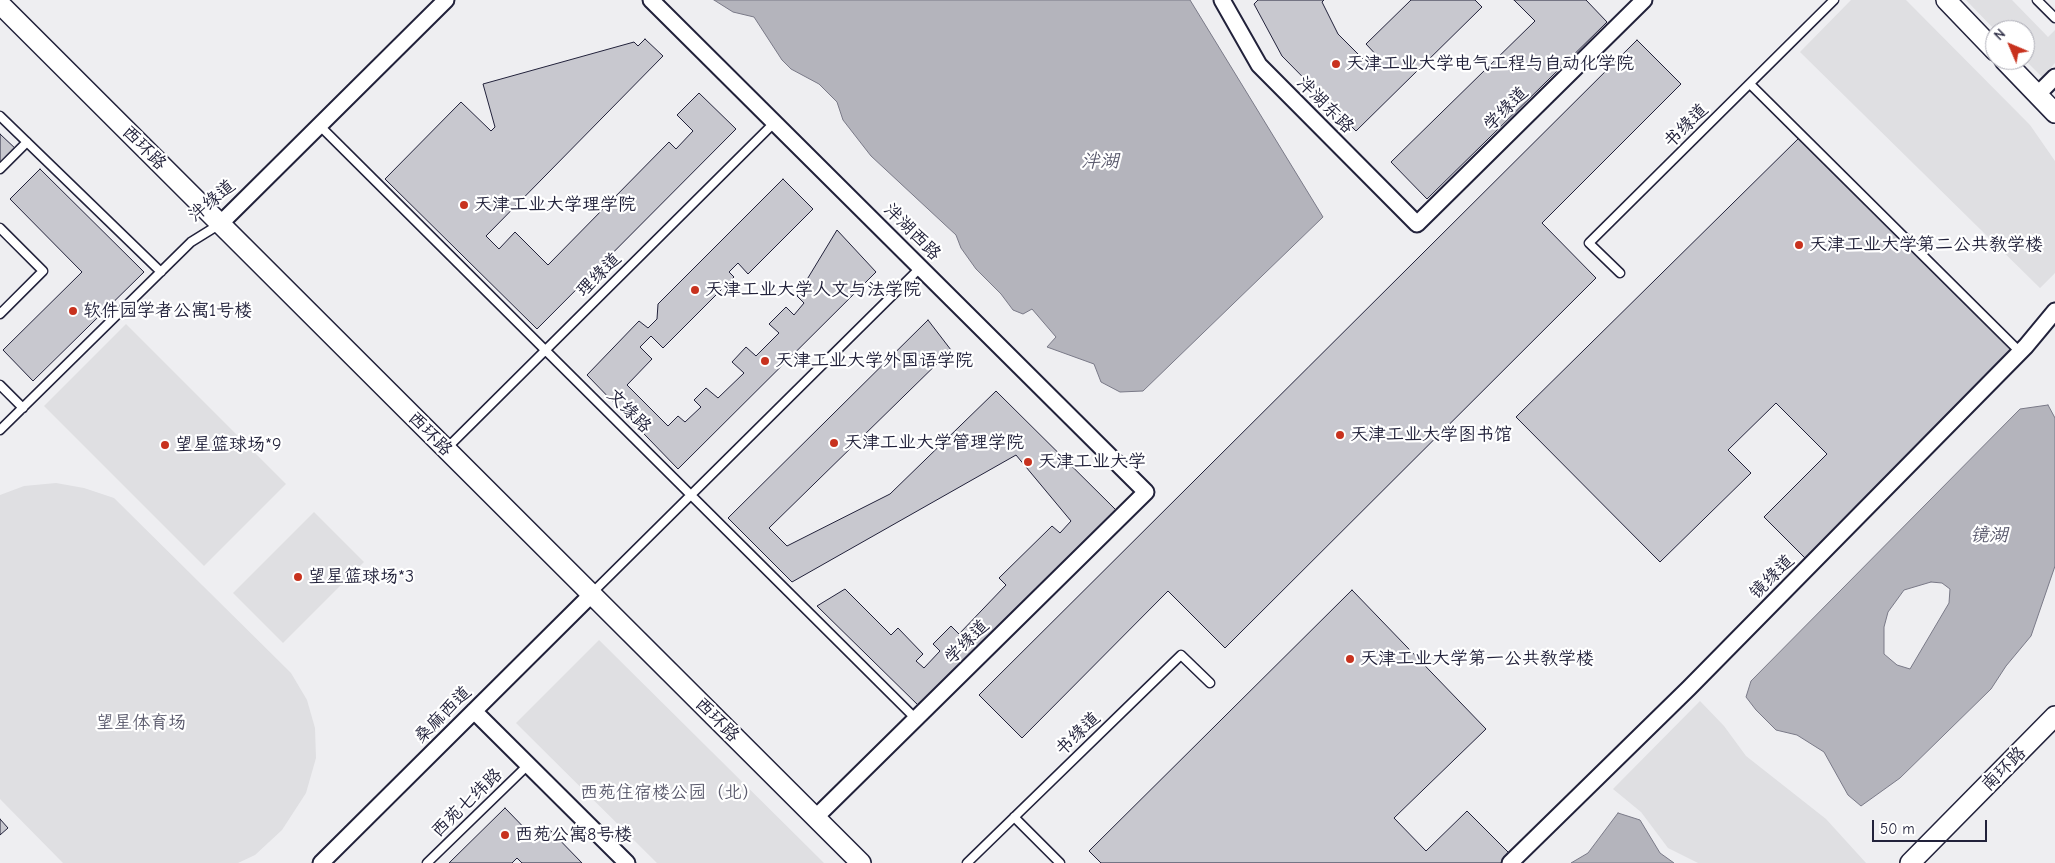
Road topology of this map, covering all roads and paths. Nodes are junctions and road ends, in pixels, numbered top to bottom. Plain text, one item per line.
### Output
1 (446, 0) edge
2 (651, 0) edge
3 (1644, 0) edge
4 (1834, 0) edge
5 (1946, 0) edge
6 (2037, 0) edge
7 (1223, 1) edge
8 (0, 4) edge
9 (2055, 18) edge
10 (1985, 41) edge
11 (2013, 70) edge
12 (2055, 77) edge
13 (1750, 84) junction
14 (2037, 95) junction
15 (2055, 113) edge
16 (0, 116) edge
17 (774, 122) junction
18 (320, 125) junction
19 (27, 142) junction
20 (0, 169) edge
21 (220, 224) junction
22 (1417, 224) joint
23 (0, 228) edge
24 (920, 267) junction
25 (161, 272) junction
26 (1620, 273) dead end
27 (2055, 312) edge
28 (0, 314) edge
29 (546, 349) junction
30 (2020, 352) junction
31 (0, 385) edge
32 (23, 408) junction
33 (0, 430) edge
34 (446, 450) junction
35 (1146, 492) joint
36 (692, 494) junction
37 (591, 595) junction
38 (1210, 683) dead end
39 (474, 711) junction
40 (2055, 716) edge
41 (916, 719) junction
42 (528, 765) junction
43 (1014, 817) junction
44 (816, 818) junction
45 (321, 863) edge
46 (427, 863) edge
47 (627, 863) edge
48 (861, 863) edge
49 (968, 863) edge
50 (1060, 863) edge
51 (1510, 863) edge
52 (1910, 863) edge

1 - 18 street, 泮缘道
2 - 17 street, 泮湖西路
3 - 22 street, 学缘道
4 - 13 lane, 书缘道
5 - 10 street
6 - 9 lane
7 - 22 street, 泮湖东路
8 - 21 street, 西环路
11 - 14 street
12 - 14 street
13 - 26 lane, 书缘道
13 - 30 lane
14 - 15 street
16 - 19 lane
17 - 24 street, 泮湖西路
17 - 29 lane, 理缘道
18 - 21 street, 泮缘道
18 - 29 lane, 文缘路
19 - 20 lane
19 - 25 lane
21 - 25 lane, 泮缘道
21 - 34 street, 西环路
23 - 28 lane
24 - 35 street, 泮湖西路
24 - 36 lane
25 - 32 lane, 泮缘道
27 - 30 street, 镜缘道
29 - 34 lane, 理缘道
29 - 36 lane, 文缘路
30 - 51 street, 镜缘道
31 - 32 lane
32 - 33 lane, 泮缘道
34 - 37 street, 西环路
35 - 41 street, 学缘道
36 - 37 lane
36 - 41 lane, 文缘路
37 - 39 street, 桑麻西道
37 - 44 street, 西环路
38 - 43 lane, 书缘道
39 - 42 street
39 - 45 street, 桑麻西道
40 - 52 street, 南环路
41 - 44 street, 学缘道
42 - 46 lane, 西苑七纬路
42 - 47 street
43 - 49 lane, 书缘道
43 - 50 lane
44 - 48 street, 西环路

